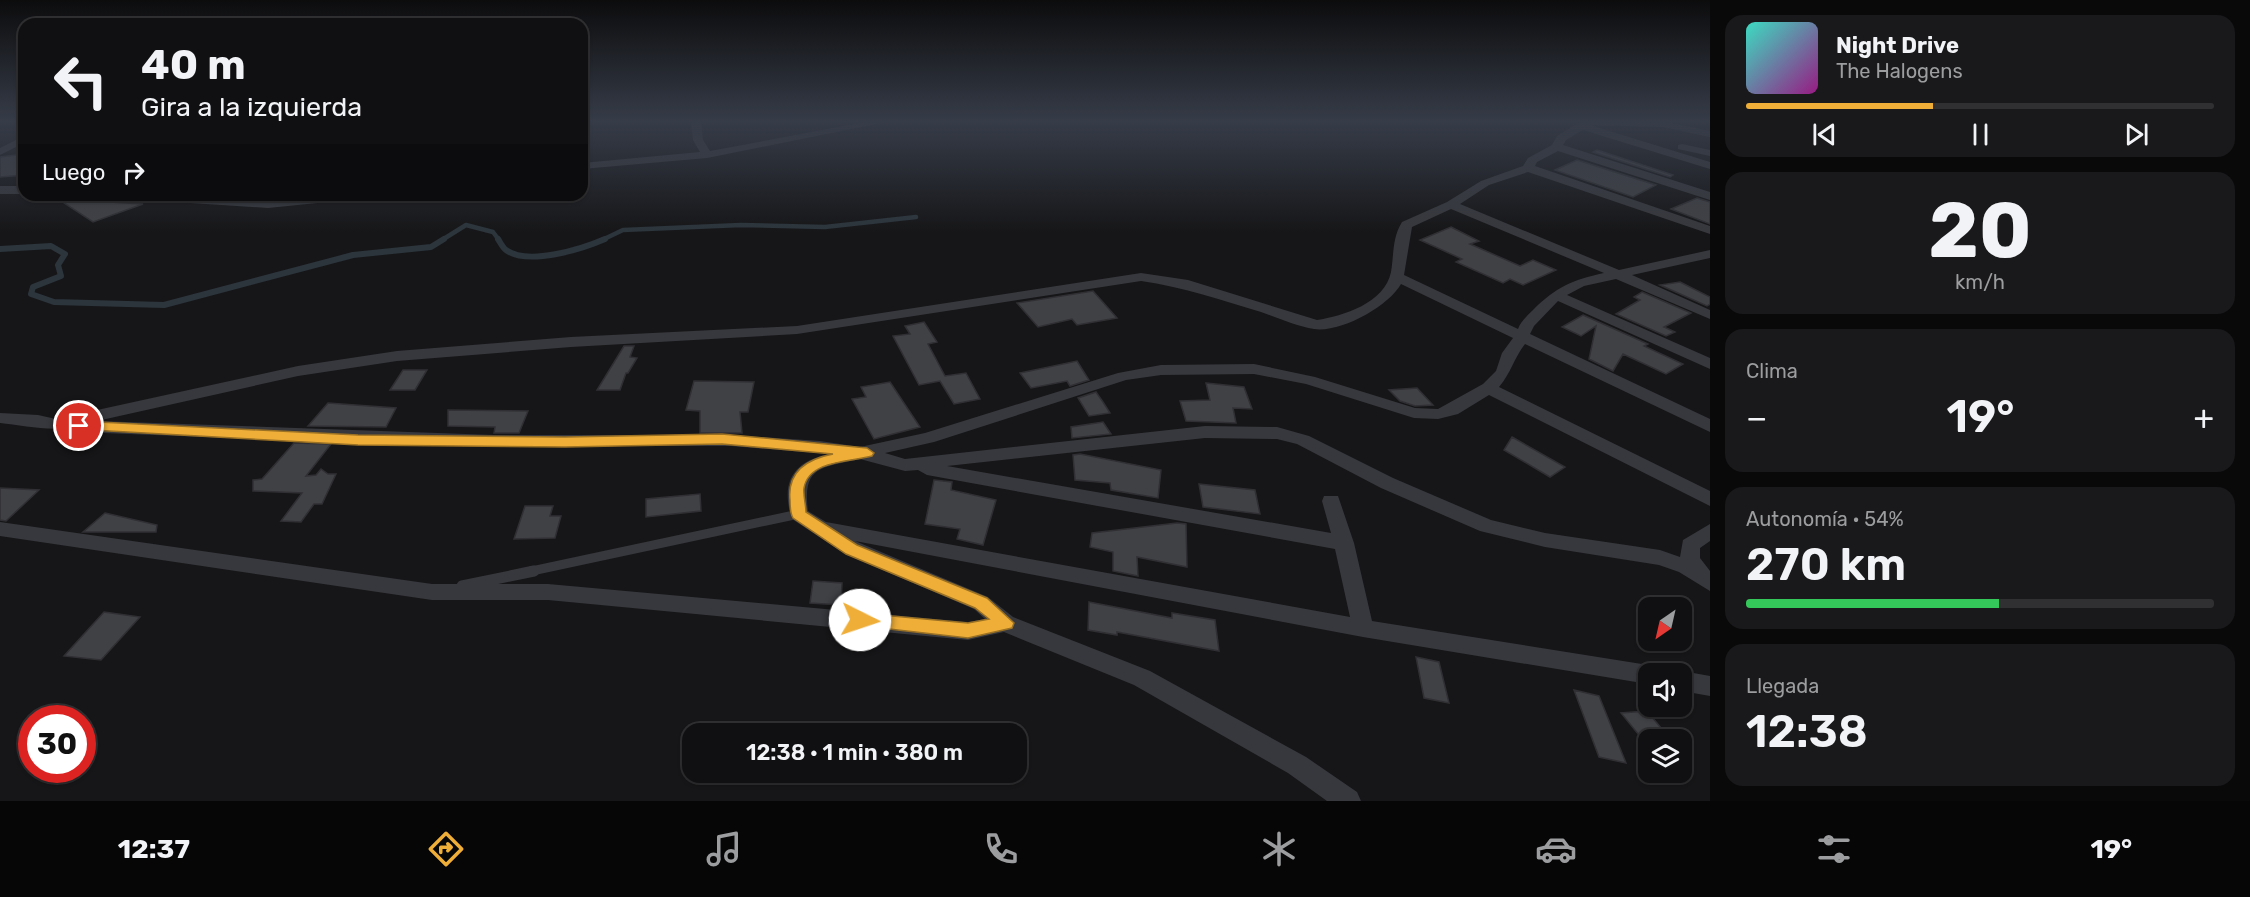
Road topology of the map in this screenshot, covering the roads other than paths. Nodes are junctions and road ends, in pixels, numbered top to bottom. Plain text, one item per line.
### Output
1 (672, 158) edge
2 (1535, 158) edge
3 (1593, 158) edge
4 (1685, 158) edge
5 (588, 166) edge
6 (1710, 166) edge
7 (1528, 168) junction
8 (0, 190) edge
9 (18, 190) edge
10 (1710, 196) edge
11 (1451, 205) junction
12 (1710, 230) edge
13 (1702, 256) edge
14 (1710, 264) edge
15 (1620, 274) junction
16 (1397, 277) junction
17 (1556, 295) junction
18 (1710, 315) edge
19 (1521, 338) junction
20 (1710, 364) edge
21 (1489, 388) junction
22 (0, 418) edge
23 (56, 425) junction
24 (1710, 426) edge
25 (867, 453) junction
26 (905, 465) junction
27 (1710, 499) edge
28 (1331, 501) dead end
29 (799, 514) junction
30 (817, 527) junction
31 (0, 529) edge
32 (1710, 531) edge
33 (1344, 543) junction
34 (1707, 581) edge
35 (432, 592) junction
36 (1005, 623) junction
37 (1363, 628) junction
38 (1638, 673) edge
39 (1692, 683) edge
40 (1710, 686) edge
41 (1348, 801) edge

1 - 5 street
2 - 7 street
3 - 10 street
4 - 6 street
7 - 11 street
7 - 12 street
8 - 9 street
11 - 15 street
11 - 16 street
13 - 14 street
13 - 15 street
15 - 17 street
15 - 18 street
16 - 19 street
16 - 23 street
17 - 19 street
17 - 20 street
19 - 21 street
19 - 24 street
21 - 25 street
21 - 27 street
22 - 23 street
23 - 25 street
25 - 26 street
25 - 29 street
26 - 33 street
26 - 34 street
28 - 33 street
29 - 30 street
29 - 35 lane
30 - 36 street
30 - 37 street
31 - 35 street
32 - 34 street
33 - 37 street
35 - 36 street
36 - 41 street
37 - 38 street
39 - 40 street

